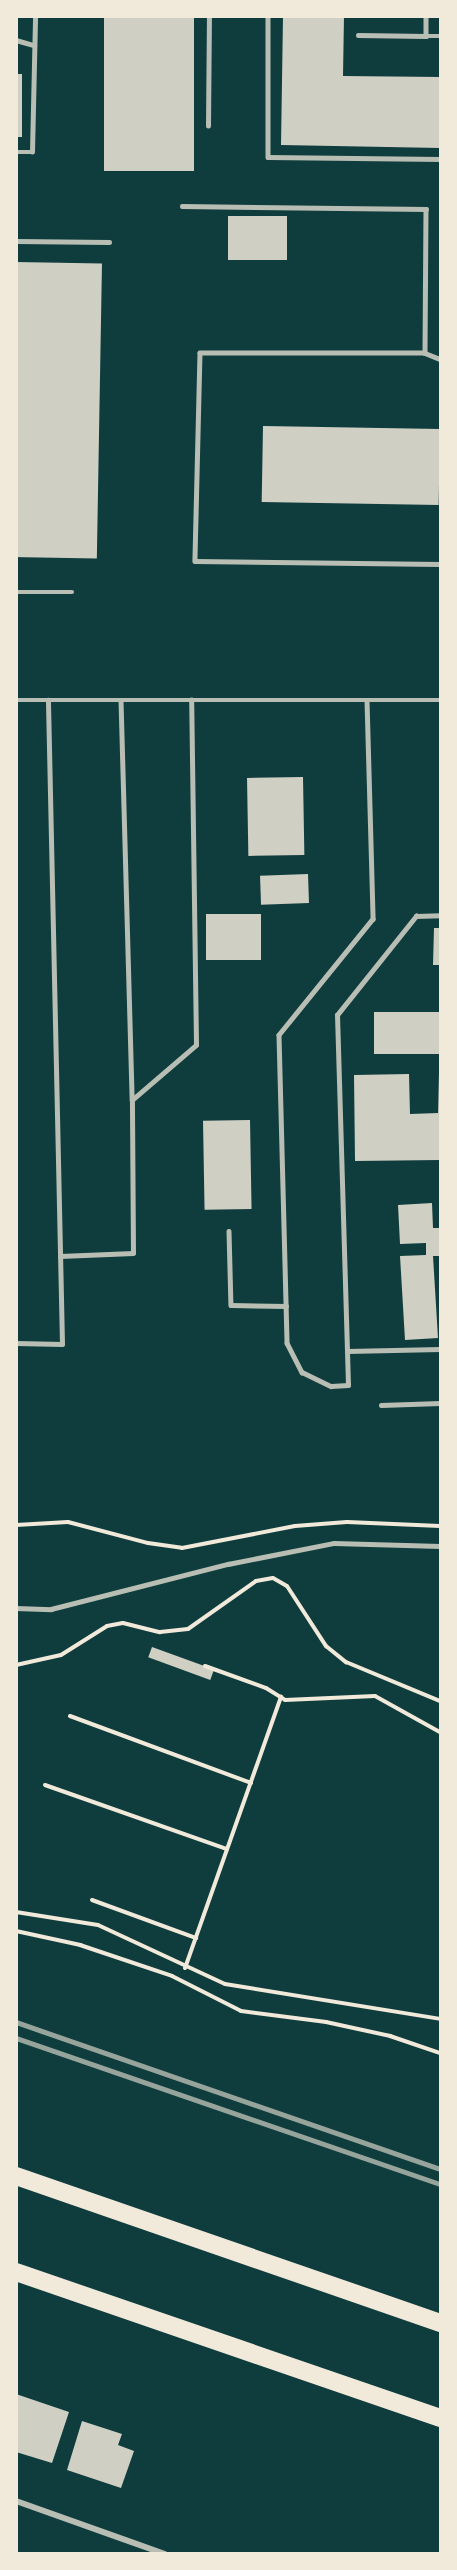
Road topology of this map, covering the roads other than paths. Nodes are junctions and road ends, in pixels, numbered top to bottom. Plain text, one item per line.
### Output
1 (35, 16) edge
2 (208, 16) edge
3 (268, 16) edge
4 (426, 16) edge
5 (358, 35) dead end
6 (426, 36) junction
7 (441, 36) edge
8 (16, 40) edge
9 (34, 45) junction
10 (208, 126) dead end
11 (16, 152) edge
12 (441, 159) edge
13 (182, 206) dead end
14 (16, 241) edge
15 (109, 242) dead end
16 (425, 353) junction
17 (441, 359) edge
18 (441, 564) edge
19 (16, 592) edge
20 (72, 592) dead end
21 (16, 700) edge
22 (48, 700) junction
23 (121, 700) junction
24 (191, 700) junction
25 (367, 700) junction
26 (441, 700) edge
27 (441, 915) edge
28 (132, 1100) junction
29 (229, 1231) dead end
30 (60, 1256) junction
31 (286, 1306) junction
32 (16, 1343) edge
33 (441, 1349) edge
34 (347, 1351) junction
35 (441, 1403) edge
36 (381, 1405) dead end
37 (441, 1546) edge
38 (16, 1608) edge
39 (16, 2176) edge
40 (16, 2272) edge
41 (441, 2322) edge
42 (441, 2418) edge
43 (16, 2501) edge
44 (165, 2553) edge

1 - 9 lane
2 - 10 lane
3 - 12 lane
4 - 6 lane
5 - 6 lane
6 - 7 lane
8 - 9 lane
9 - 11 lane
13 - 16 lane
14 - 15 lane
16 - 17 lane
16 - 18 lane
19 - 20 lane
21 - 22 lane
22 - 23 lane
22 - 30 lane
23 - 24 lane
23 - 28 lane
24 - 25 lane
24 - 28 lane
25 - 26 lane
25 - 31 lane
27 - 34 lane
28 - 30 lane
29 - 31 lane
30 - 32 lane
31 - 34 lane
33 - 34 lane
35 - 36 lane
37 - 38 lane
39 - 41 highway
40 - 42 highway
43 - 44 street

